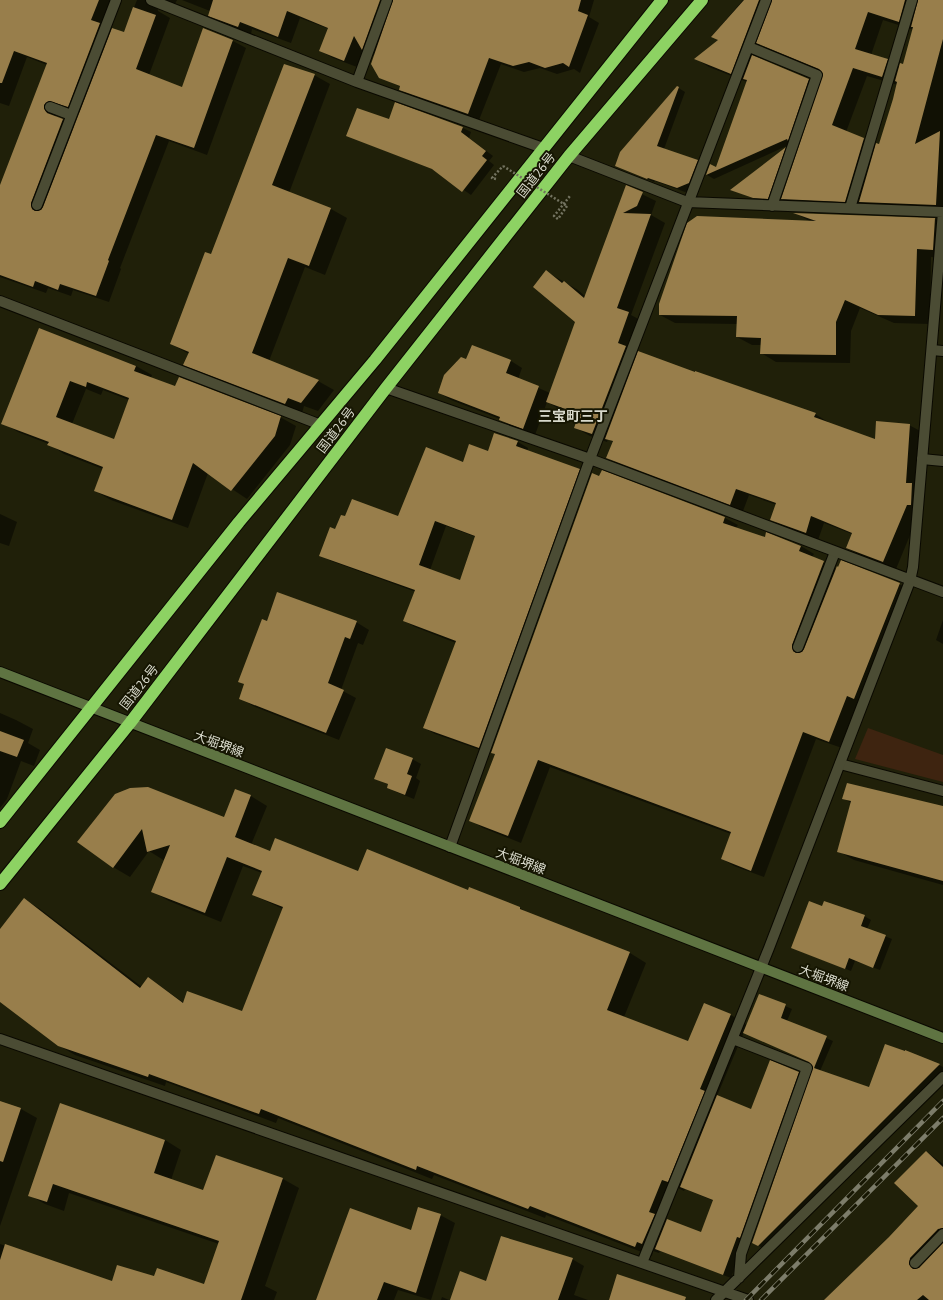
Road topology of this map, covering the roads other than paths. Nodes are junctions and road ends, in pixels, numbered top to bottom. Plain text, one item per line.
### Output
1 (116, 0) edge
2 (151, 0) edge
3 (387, 0) edge
4 (662, 0) edge
5 (702, 0) edge
6 (766, 0) edge
7 (912, 0) edge
8 (749, 47) junction
9 (357, 82) junction
10 (50, 107) dead end
11 (71, 115) junction
12 (543, 148) junction
13 (569, 156) junction
14 (687, 202) junction
15 (37, 205) dead end
16 (772, 206) junction
17 (850, 208) junction
18 (943, 212) edge
19 (941, 252) edge
20 (0, 301) edge
21 (932, 350) junction
22 (943, 351) edge
23 (386, 388) junction
24 (321, 425) junction
25 (590, 459) junction
26 (922, 459) junction
27 (943, 461) edge
28 (835, 552) junction
29 (910, 580) junction
30 (943, 592) edge
31 (798, 647) dead end
32 (0, 672) edge
33 (91, 707) junction
34 (130, 723) junction
35 (840, 764) junction
36 (943, 791) edge
37 (0, 822) edge
38 (450, 847) junction
39 (0, 884) edge
40 (761, 967) junction
41 (943, 1038) edge
42 (0, 1039) edge
43 (733, 1039) junction
44 (943, 1077) edge
45 (943, 1234) edge
46 (915, 1262) dead end
47 (642, 1263) junction
48 (739, 1278) junction
49 (724, 1292) junction
50 (716, 1300) edge
51 (748, 1300) edge

1 - 11 street
2 - 9 street
3 - 9 street
4 - 12 highway, 国道26号
5 - 13 highway, 国道26号
6 - 8 street
7 - 17 street
8 - 14 street
8 - 16 street
9 - 12 street
10 - 11 street
11 - 15 street
12 - 24 highway, 国道26号
13 - 14 street
13 - 23 highway, 国道26号
14 - 16 street
14 - 25 street
16 - 17 street
17 - 18 street
18 - 19 street
19 - 21 street
20 - 24 street
21 - 22 street
21 - 26 street
23 - 25 street
23 - 34 highway, 国道26号
24 - 33 highway, 国道26号
25 - 28 street
25 - 38 street
26 - 27 street
26 - 29 street
28 - 29 street
28 - 31 street
29 - 30 street
29 - 35 street
32 - 33 main road, 大堀堺線
33 - 34 main road, 大堀堺線
33 - 37 highway, 国道26号
34 - 38 main road, 大堀堺線
34 - 39 highway, 国道26号
35 - 36 street
35 - 40 street
38 - 40 main road, 大堀堺線
40 - 41 main road, 大堀堺線
40 - 43 street
42 - 47 street
43 - 47 street
43 - 48 street
44 - 48 street
45 - 46 street
47 - 49 street
48 - 49 street
49 - 50 street
49 - 51 street

